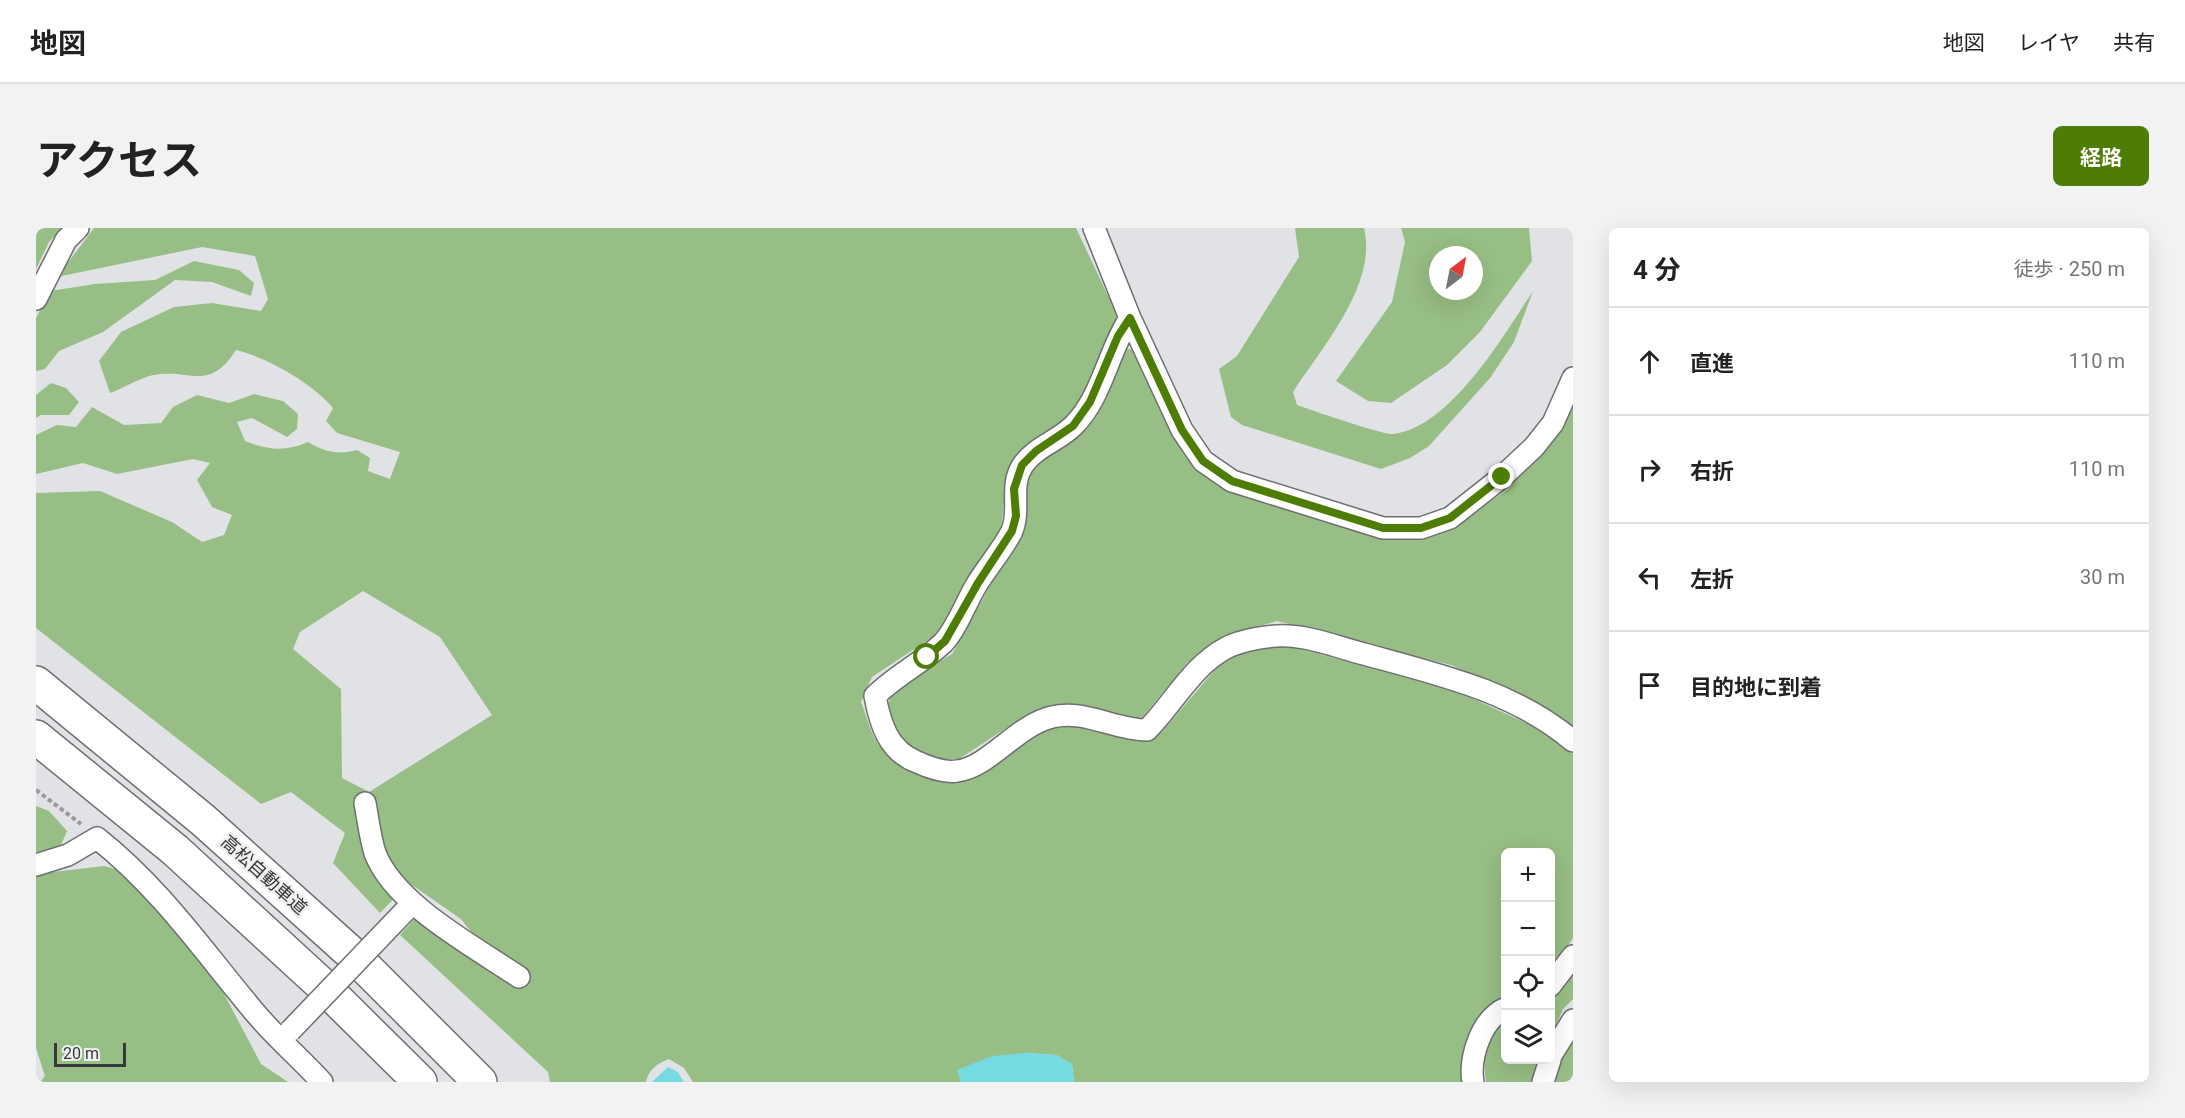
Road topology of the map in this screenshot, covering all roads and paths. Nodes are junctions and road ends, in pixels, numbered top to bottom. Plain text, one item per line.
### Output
1 (78, 228) edge
2 (1094, 228) edge
3 (36, 299) edge
4 (1130, 318) junction
5 (1573, 378) edge
6 (36, 682) edge
7 (36, 737) edge
8 (1573, 741) edge
9 (36, 790) edge
10 (365, 803) dead end
11 (98, 838) junction
12 (36, 866) edge
13 (409, 907) junction
14 (1573, 956) edge
15 (519, 978) dead end
16 (1555, 981) edge
17 (1504, 1010) edge
18 (1573, 1020) edge
19 (286, 1036) junction
20 (1555, 1050) edge
21 (1548, 1064) edge
22 (322, 1082) edge
23 (420, 1082) edge
24 (480, 1082) edge
25 (1473, 1082) edge
26 (1543, 1082) edge

1 - 3 street
2 - 4 street
4 - 5 street
4 - 8 street
6 - 24 highway, 高松自動車道
7 - 23 highway
9 - 11 path
10 - 13 street
11 - 12 street
11 - 19 street
13 - 15 street
13 - 19 street, bridge
14 - 16 street
17 - 25 street
18 - 20 street
19 - 22 street
21 - 26 street

